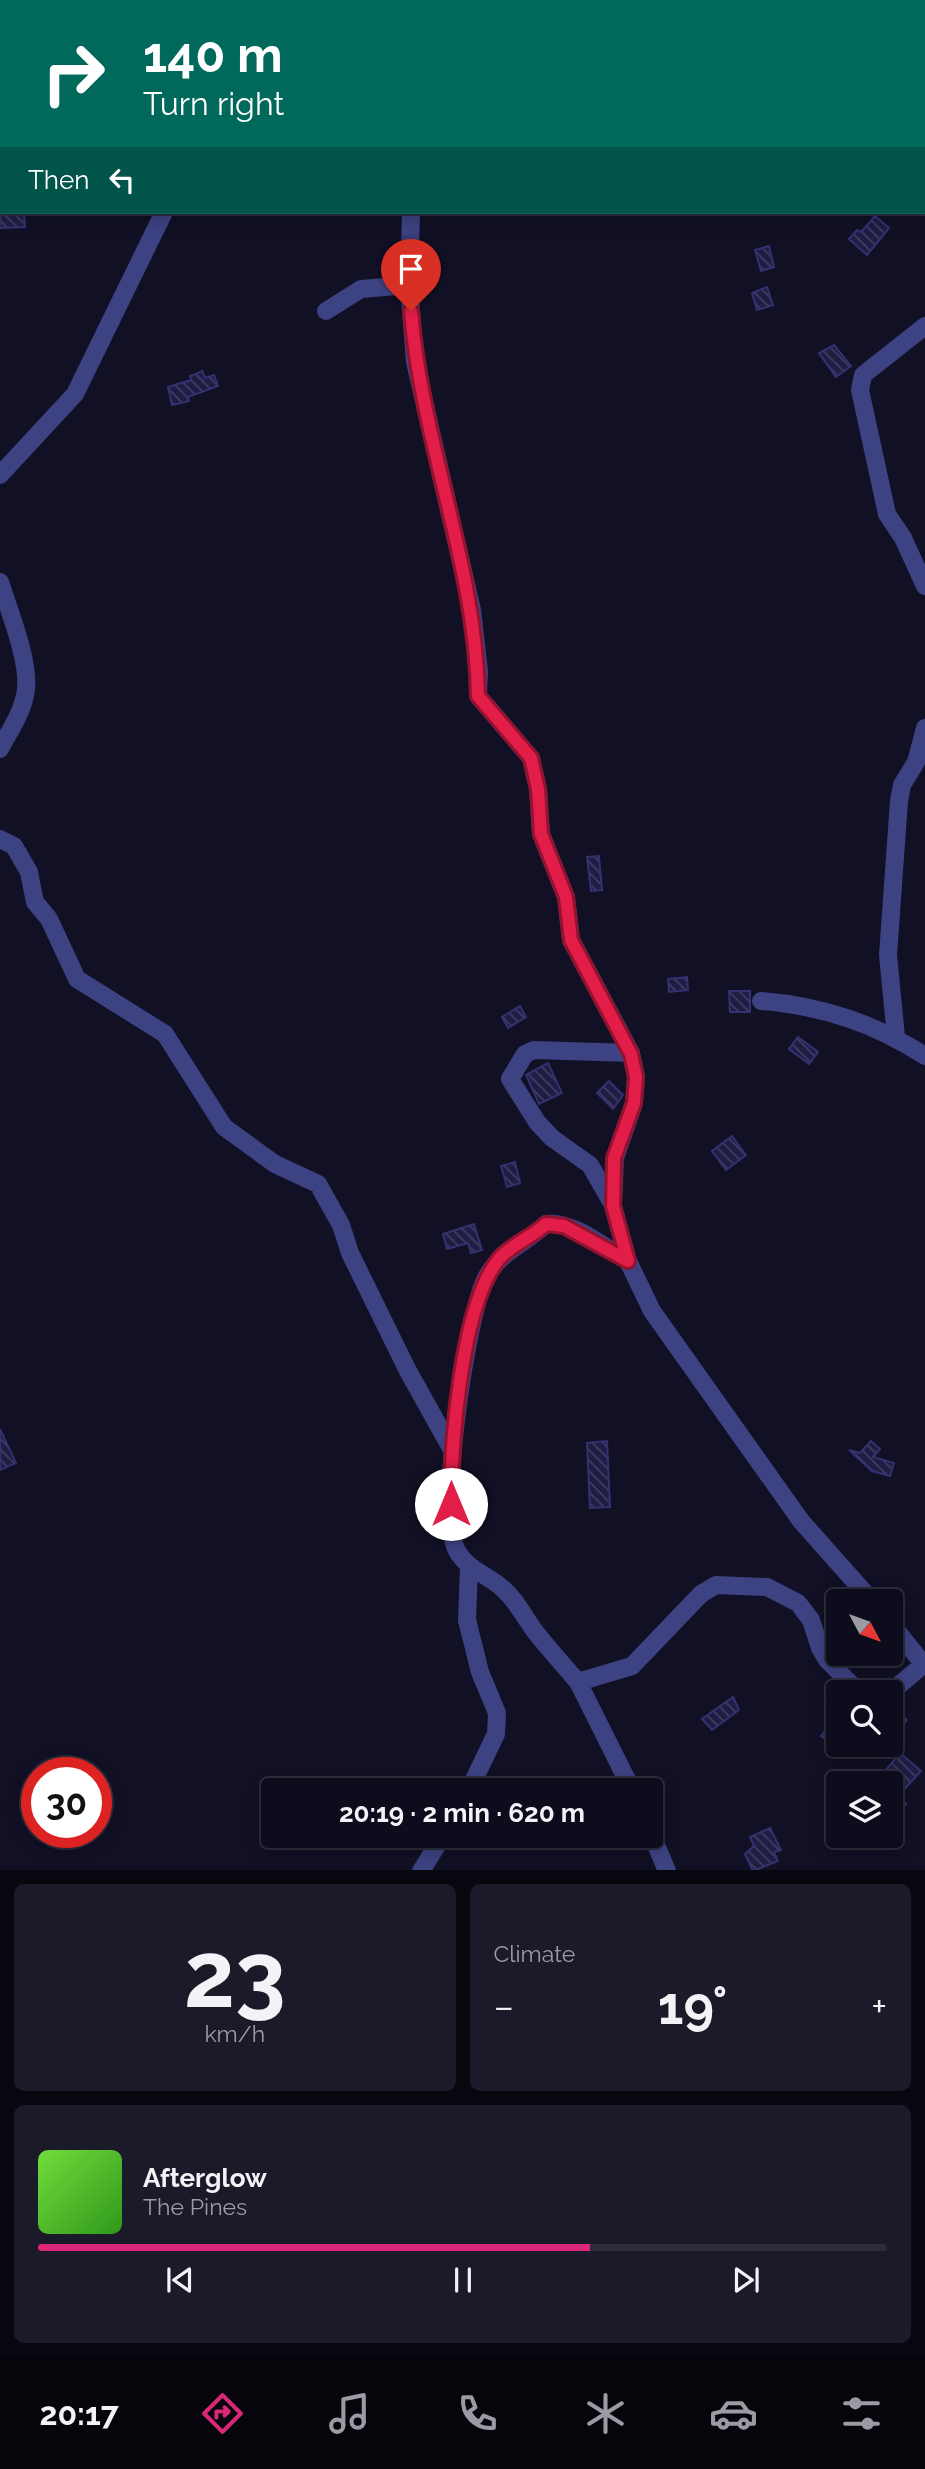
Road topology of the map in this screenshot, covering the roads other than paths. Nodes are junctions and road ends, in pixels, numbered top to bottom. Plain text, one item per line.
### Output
1 (163, 214) edge
2 (411, 214) edge
3 (409, 285) junction
4 (326, 311) dead end
5 (925, 326) edge
6 (0, 475) edge
7 (0, 582) edge
8 (925, 586) edge
9 (925, 728) edge
10 (0, 749) edge
11 (0, 839) edge
12 (761, 1001) dead end
13 (896, 1037) junction
14 (631, 1054) junction
15 (925, 1056) edge
16 (613, 1206) junction
17 (628, 1261) junction
18 (452, 1448) junction
19 (469, 1568) junction
20 (861, 1589) edge
21 (903, 1639) edge
22 (924, 1665) edge
23 (847, 1680) edge
24 (578, 1682) junction
25 (903, 1682) edge
26 (475, 1778) edge
27 (626, 1778) edge
28 (435, 1848) edge
29 (657, 1848) edge
30 (422, 1870) edge
31 (667, 1870) edge

1 - 6 street
2 - 3 street
3 - 4 street
3 - 14 street
5 - 8 street
7 - 10 street
9 - 13 street
11 - 18 street
12 - 13 street
13 - 15 street
14 - 16 street
14 - 16 street
16 - 17 street
17 - 18 street
17 - 20 street
18 - 19 street
19 - 24 street
19 - 26 street
21 - 22 street
22 - 25 street
23 - 24 street
24 - 27 street
28 - 30 street
29 - 31 street

